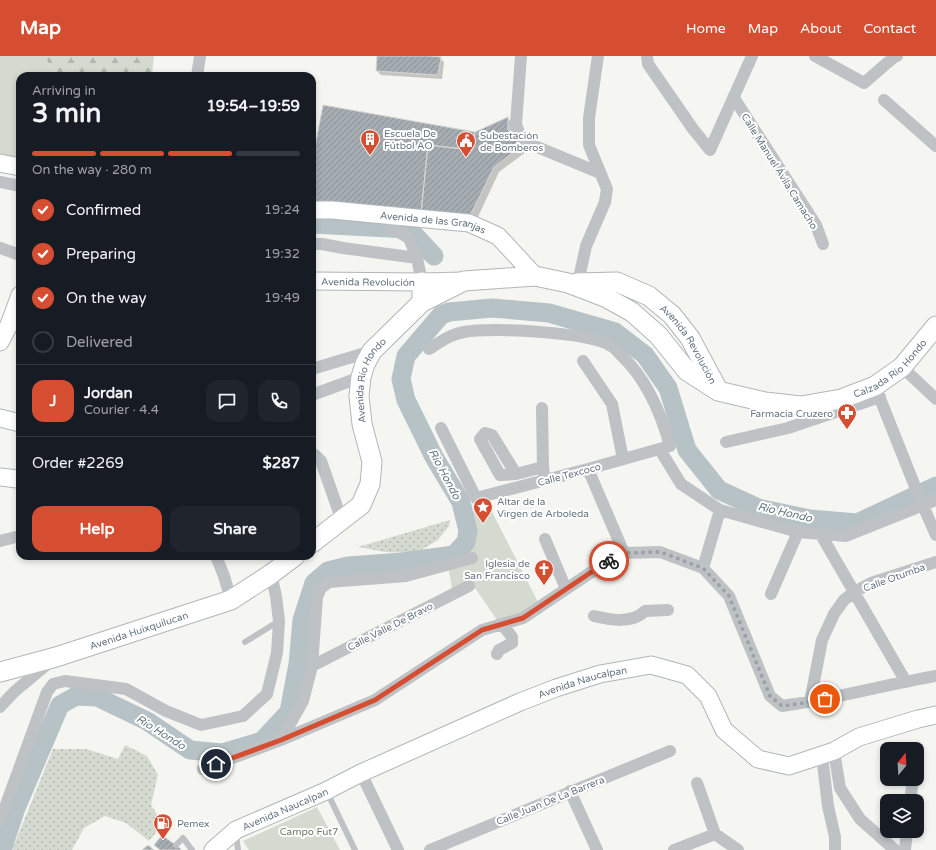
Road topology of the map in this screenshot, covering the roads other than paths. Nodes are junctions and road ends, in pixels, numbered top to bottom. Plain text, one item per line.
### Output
1 (200, 56) edge
2 (521, 56) edge
3 (598, 56) edge
4 (647, 56) edge
5 (752, 56) edge
6 (815, 56) edge
7 (894, 57) edge
8 (198, 72) edge
9 (734, 98) junction
10 (884, 100) dead end
11 (936, 146) edge
12 (0, 163) edge
13 (16, 166) edge
14 (600, 173) junction
15 (0, 182) edge
16 (16, 185) edge
17 (316, 210) edge
18 (392, 228) dead end
19 (316, 244) edge
20 (823, 244) dead end
21 (0, 248) edge
22 (16, 254) edge
23 (417, 258) junction
24 (536, 276) junction
25 (316, 281) edge
26 (464, 281) junction
27 (422, 282) junction
28 (573, 283) junction
29 (422, 302) junction
30 (16, 306) edge
31 (936, 326) edge
32 (0, 342) edge
33 (429, 349) dead end
34 (372, 351) junction
35 (584, 361) dead end
36 (902, 367) junction
37 (316, 368) edge
38 (361, 378) junction
39 (718, 390) joint
40 (877, 392) junction
41 (316, 394) edge
42 (936, 399) edge
43 (542, 408) dead end
44 (0, 418) edge
45 (16, 422) edge
46 (441, 428) dead end
47 (726, 442) dead end
48 (666, 447) junction
49 (316, 457) edge
50 (623, 459) junction
51 (543, 467) junction
52 (588, 469) junction
53 (516, 474) junction
54 (0, 477) edge
55 (16, 478) edge
56 (545, 480) junction
57 (936, 500) edge
58 (922, 502) junction
59 (720, 510) junction
60 (342, 521) junction
61 (798, 532) junction
62 (820, 533) junction
63 (936, 535) edge
64 (16, 537) edge
65 (545, 539) dead end
66 (316, 540) edge
67 (0, 541) edge
68 (624, 553) junction
69 (472, 558) dead end
70 (218, 560) edge
71 (290, 560) edge
72 (936, 562) edge
73 (703, 568) junction
74 (271, 574) junction
75 (469, 586) dead end
76 (566, 589) junction
77 (854, 592) junction
78 (771, 594) dead end
79 (231, 600) junction
80 (668, 610) dead end
81 (594, 616) dead end
82 (279, 621) junction
83 (502, 624) junction
84 (246, 642) dead end
85 (497, 654) dead end
86 (56, 657) junction
87 (312, 666) junction
88 (0, 672) edge
89 (936, 676) edge
90 (906, 682) junction
91 (810, 702) junction
92 (0, 707) edge
93 (936, 715) edge
94 (281, 740) junction
95 (670, 751) dead end
96 (828, 754) junction
97 (203, 769) dead end
98 (361, 773) junction
99 (697, 783) dead end
100 (326, 791) junction
101 (570, 791) junction
102 (0, 821) edge
103 (236, 830) junction
104 (715, 834) junction
105 (906, 838) edge
106 (176, 845) dead end
107 (192, 850) edge
108 (213, 850) edge
109 (238, 850) edge
110 (355, 850) edge
111 (398, 850) edge
112 (430, 850) edge
113 (597, 850) edge
114 (674, 850) edge
115 (738, 850) edge
116 (835, 850) edge
117 (895, 850) edge
118 (905, 850) edge

1 - 8 street
2 - 14 street
3 - 14 street
4 - 9 street
5 - 9 street
6 - 7 street
9 - 20 street, Calle Manuel Ávila Camacho
10 - 11 street
12 - 13 main road
14 - 28 street
15 - 16 street
17 - 24 main road, Avenida de las Granjas
18 - 23 street
19 - 23 street
21 - 22 street
23 - 27 street
24 - 26 main road, Avenida Revolución
24 - 28 main road, Avenida Revolución
25 - 27 main road, Avenida Revolución
26 - 27 main road, Avenida Revolución
26 - 29 main road, Avenida Río Hondo
27 - 29 main road
28 - 39 main road, Avenida Revolución
29 - 34 main road, Avenida Río Hondo
30 - 32 main road
31 - 36 main road, Calzada Río Hondo
33 - 48 street
34 - 37 street
34 - 38 main road, Avenida Río Hondo
35 - 50 street
36 - 40 main road, Calzada Río Hondo
36 - 42 street
38 - 41 street
38 - 60 main road, Avenida Río Hondo
39 - 40 main road, Calzada Río Hondo
40 - 47 street
40 - 58 street
43 - 51 street
44 - 45 main road
46 - 56 street, Calle Texcoco
48 - 50 street, Calle Texcoco
48 - 59 street
49 - 60 street
50 - 52 street, Calle Texcoco
51 - 53 street
51 - 56 street
52 - 56 street, Calle Texcoco
52 - 68 street
53 - 53 street
54 - 55 main road
57 - 58 street
58 - 62 street
58 - 63 street
59 - 61 street
59 - 73 street
60 - 66 main road, Avenida Río Hondo
61 - 62 street
61 - 78 street
62 - 77 street
64 - 67 street
65 - 76 street
68 - 73 street
68 - 76 street
69 - 87 street
70 - 79 street
71 - 74 main road
72 - 77 street, Calle Otumba
73 - 91 street
74 - 79 main road, Avenida Huixquilucan
74 - 82 street
75 - 87 street, Calle Valle De Bravo
76 - 83 street
77 - 90 street
77 - 91 street, Calle Otumba
79 - 86 main road, Avenida Huixquilucan
80 - 81 street
82 - 84 lane
82 - 102 street
83 - 85 street
83 - 94 street
86 - 88 main road, Avenida Huixquilucan
86 - 92 street
87 - 94 street
89 - 90 street
90 - 91 street
93 - 96 main road, Avenida Naucalpan
94 - 97 street
95 - 101 street, Calle Juan De La Barrera
96 - 98 main road, Avenida Naucalpan
96 - 116 street
96 - 117 street
98 - 100 main road, Avenida Naucalpan
98 - 111 street
99 - 104 street
100 - 103 main road, Avenida Naucalpan
100 - 110 lane
101 - 112 street, Calle Juan De La Barrera
101 - 113 street
103 - 108 main road, Avenida Naucalpan
103 - 109 lane
104 - 114 street
104 - 115 street
105 - 118 street
106 - 107 lane

